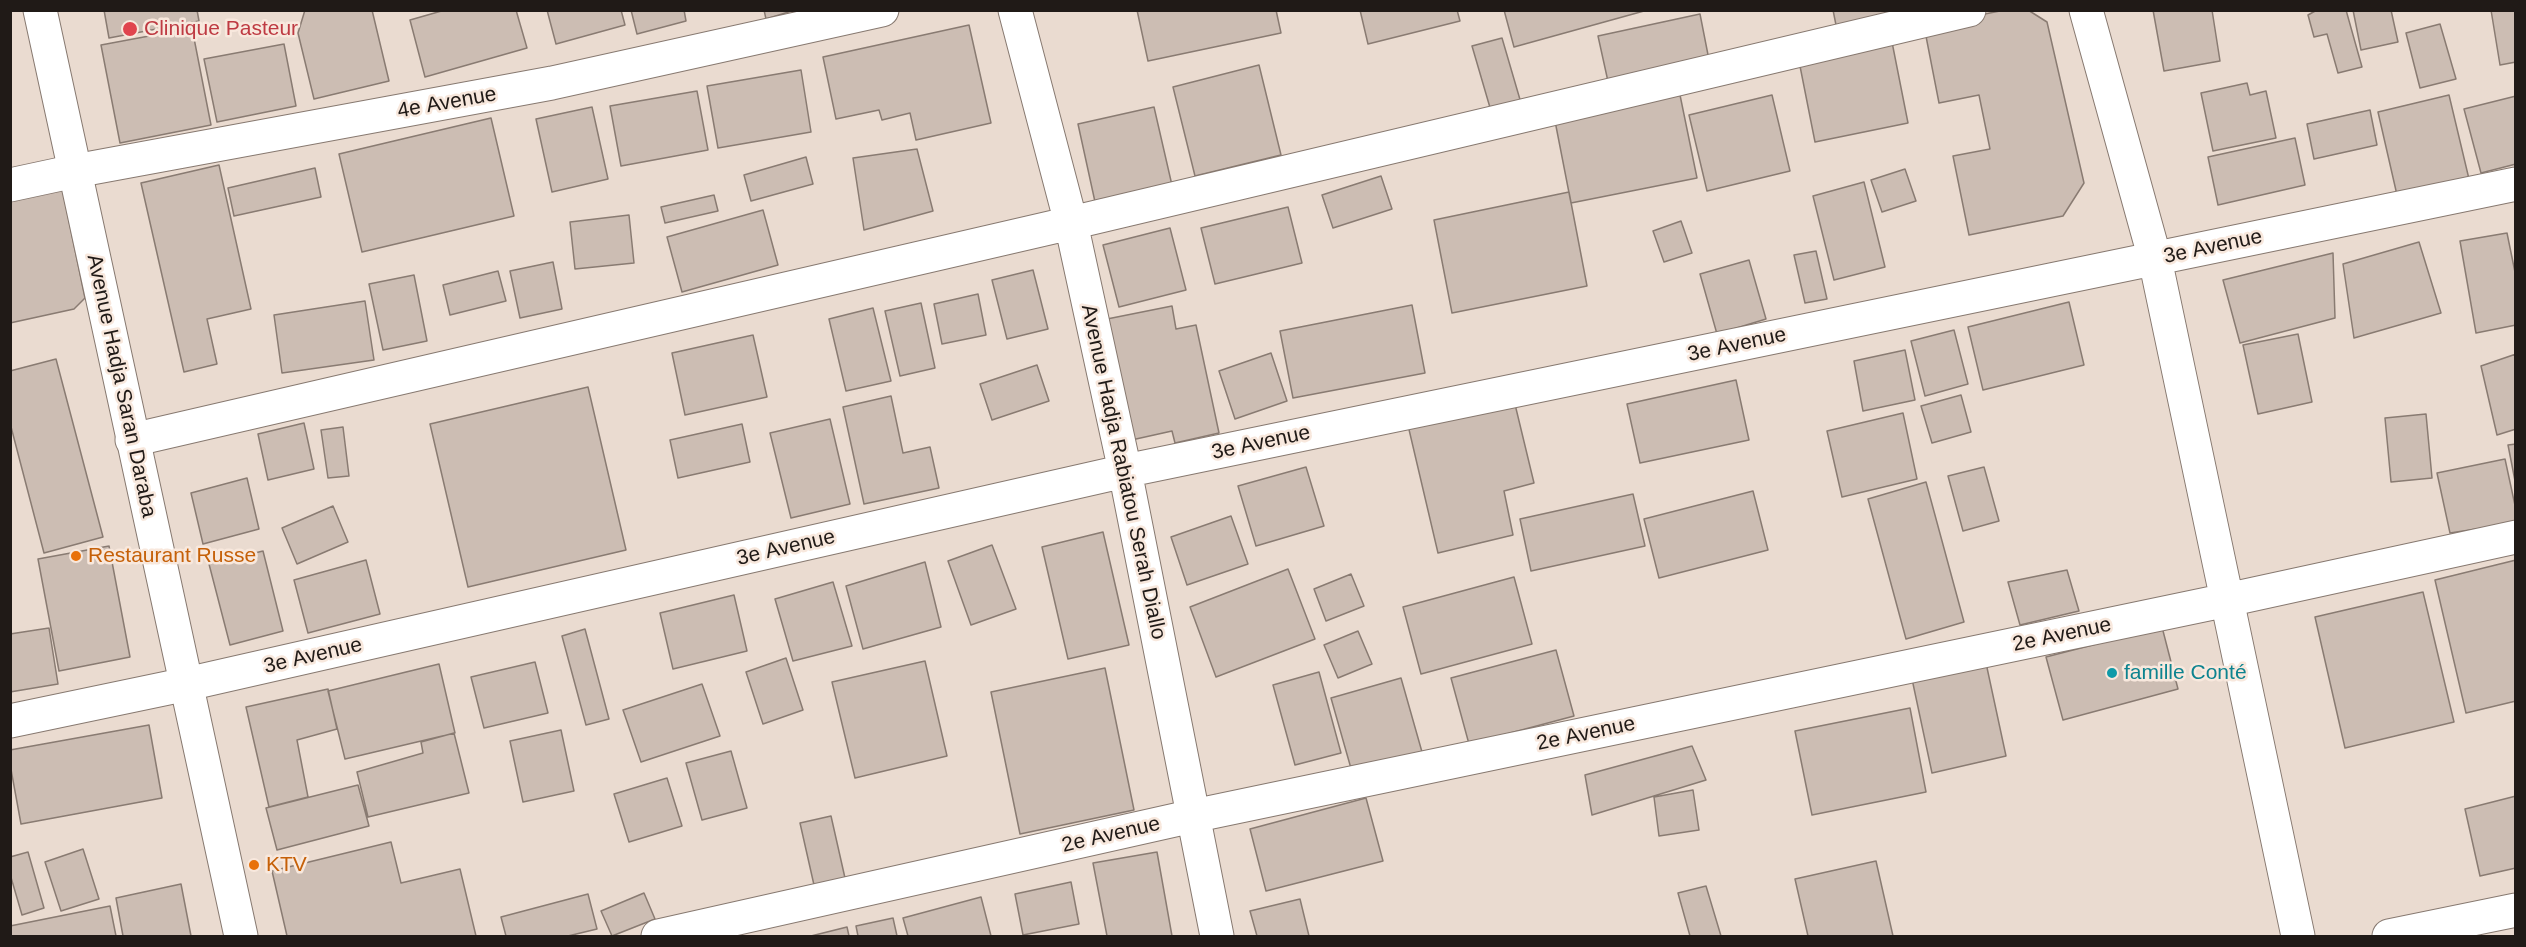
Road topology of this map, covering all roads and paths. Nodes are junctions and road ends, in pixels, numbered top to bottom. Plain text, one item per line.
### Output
1 (40, 10) edge
2 (882, 10) edge
3 (1015, 10) edge
4 (1970, 10) edge
5 (2086, 10) edge
6 (75, 171) junction
7 (2516, 184) edge
8 (10, 185) edge
9 (1071, 223) junction
10 (2155, 259) junction
11 (132, 441) junction
12 (1125, 471) junction
13 (2516, 537) edge
14 (2227, 600) junction
15 (187, 684) junction
16 (10, 721) edge
17 (1194, 816) junction
18 (2516, 910) edge
19 (241, 936) edge
20 (658, 936) edge
21 (1217, 936) edge
22 (2298, 936) edge
23 (2389, 936) edge

1 - 6 street, Avenue Hadja Saran Daraba
2 - 6 street, 4e Avenue
3 - 9 street, Avenue Hadja Rabiatou Serah Diallo
4 - 9 street
5 - 10 street
6 - 8 street, 4e Avenue
6 - 11 street, Avenue Hadja Saran Daraba
7 - 10 street, 3e Avenue
9 - 11 street
9 - 12 street, Avenue Hadja Rabiatou Serah Diallo
10 - 12 street, 3e Avenue
10 - 14 street
11 - 15 street, Avenue Hadja Saran Daraba
12 - 15 street, 3e Avenue
12 - 17 street, Avenue Hadja Rabiatou Serah Diallo
13 - 14 street, 2e Avenue
14 - 17 street, 2e Avenue
14 - 22 street
15 - 16 street, 3e Avenue
15 - 19 street, Avenue Hadja Saran Daraba
17 - 20 street, 2e Avenue
17 - 21 street, Avenue Hadja Rabiatou Serah Diallo
18 - 23 street

